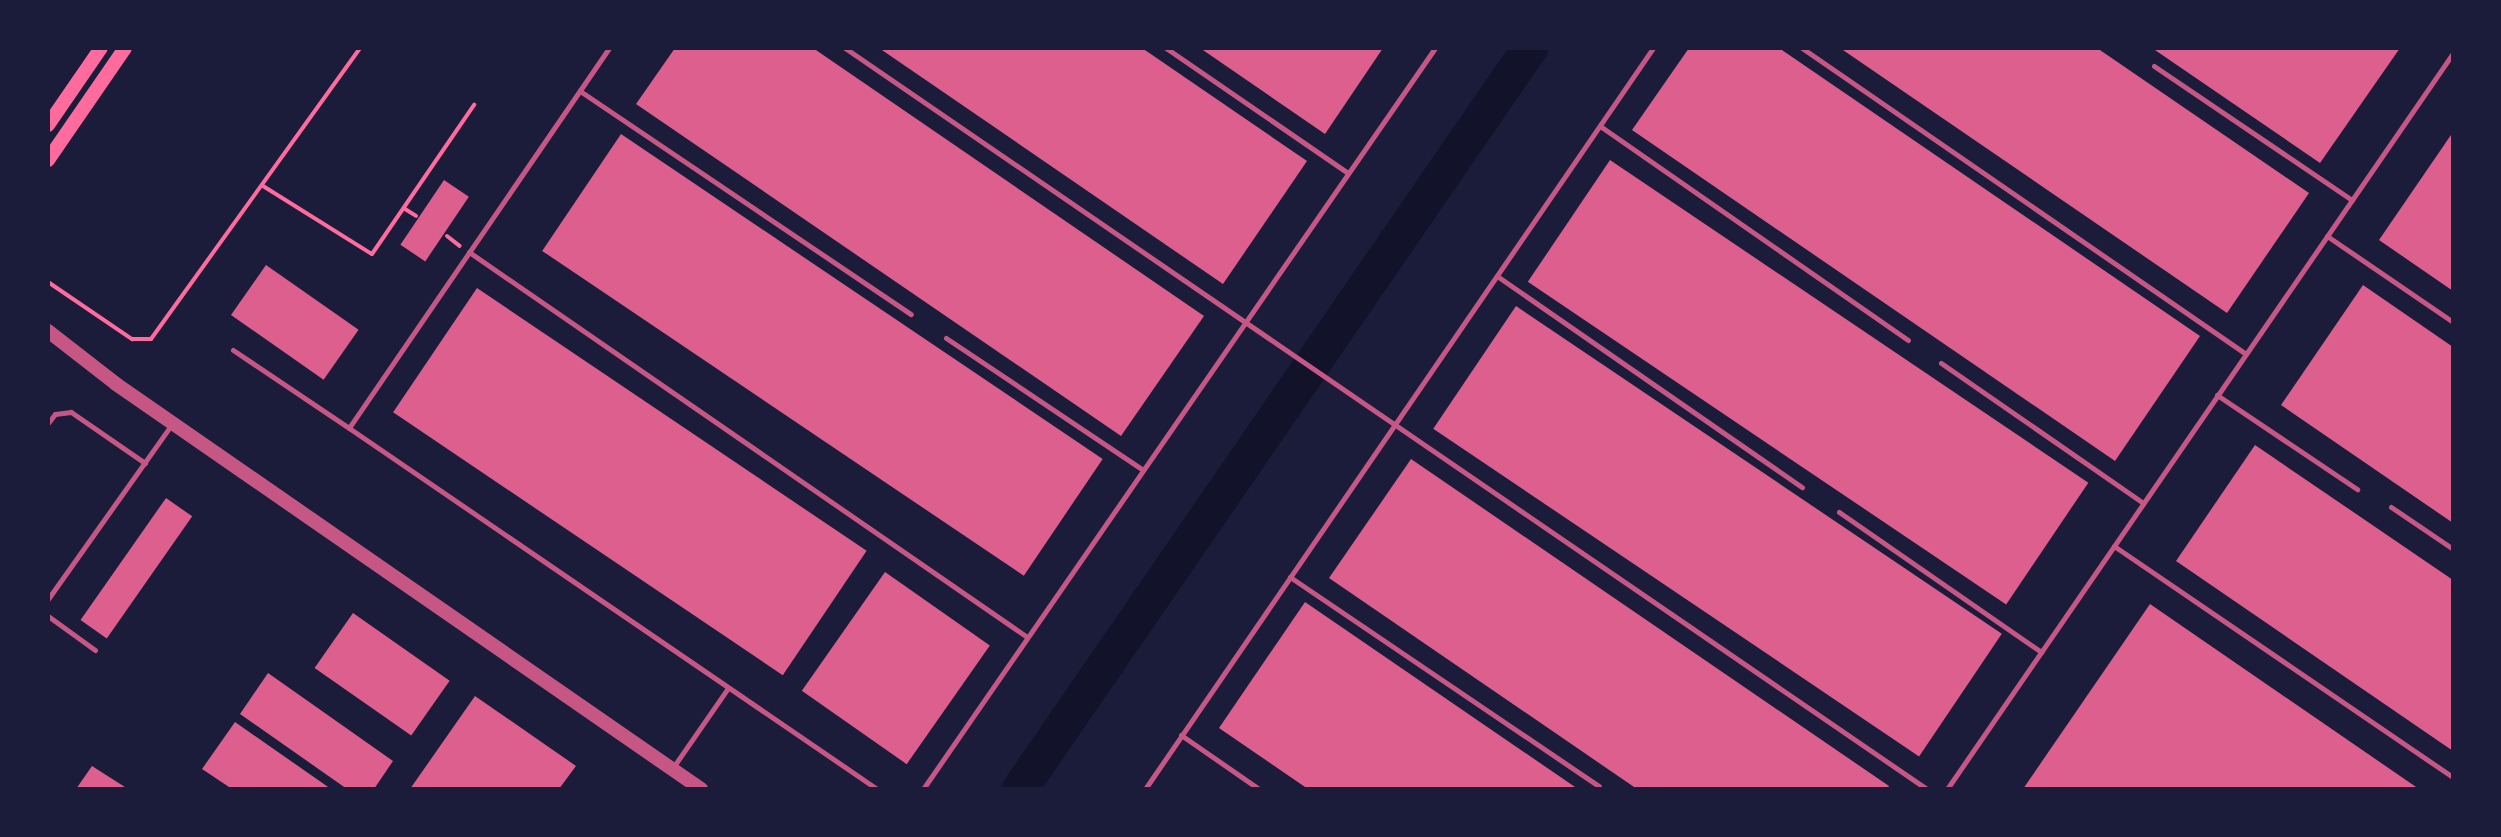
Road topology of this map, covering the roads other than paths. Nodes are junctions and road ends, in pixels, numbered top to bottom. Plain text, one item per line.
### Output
1 (101, 48) edge
2 (125, 48) edge
3 (609, 48) edge
4 (845, 48) edge
5 (1166, 48) edge
6 (1435, 48) edge
7 (1653, 48) edge
8 (1802, 48) edge
9 (2453, 53) edge
10 (2154, 66) dead end
11 (580, 91) junction
12 (48, 125) edge
13 (1600, 126) junction
14 (48, 160) edge
15 (1348, 173) junction
16 (2352, 200) junction
17 (2327, 236) junction
18 (469, 252) junction
19 (1497, 276) junction
20 (911, 314) dead end
21 (1245, 322) junction
22 (2453, 322) edge
23 (48, 331) edge
24 (946, 338) dead end
25 (1908, 340) dead end
26 (48, 345) edge
27 (233, 350) dead end
28 (2246, 354) junction
29 (1941, 363) dead end
30 (116, 384) junction
31 (2217, 395) junction
32 (48, 423) edge
33 (173, 423) junction
34 (1395, 424) junction
35 (349, 428) junction
36 (145, 463) junction
37 (1143, 470) junction
38 (1802, 487) dead end
39 (2357, 489) dead end
40 (2143, 503) junction
41 (2391, 507) dead end
42 (1839, 512) dead end
43 (2114, 546) junction
44 (2453, 549) edge
45 (1290, 577) junction
46 (48, 599) edge
47 (48, 616) edge
48 (1027, 637) junction
49 (95, 650) dead end
50 (2041, 652) junction
51 (728, 688) junction
52 (1181, 735) junction
53 (672, 769) junction
54 (2453, 777) edge
55 (1599, 786) dead end
56 (701, 789) edge
57 (877, 789) edge
58 (923, 789) edge
59 (1145, 789) edge
60 (1259, 789) edge
61 (1927, 789) edge
62 (1947, 789) edge

1 - 12 main road
2 - 14 main road
3 - 11 lane
4 - 21 lane
5 - 15 lane
6 - 15 lane
7 - 13 lane
8 - 28 lane
9 - 16 lane
10 - 16 lane
11 - 18 lane
11 - 20 lane
13 - 19 lane
13 - 25 lane
15 - 21 lane
16 - 17 lane
17 - 22 lane
17 - 28 lane
18 - 35 lane
18 - 48 lane
19 - 34 lane
19 - 38 lane
21 - 34 lane
21 - 37 lane
23 - 30 street
24 - 37 lane
26 - 30 street
27 - 35 lane
28 - 31 lane
29 - 40 lane
30 - 33 street
31 - 39 lane
31 - 40 lane
32 - 36 lane
33 - 36 lane
33 - 53 street
34 - 45 lane
34 - 61 lane
35 - 51 lane
36 - 46 lane
37 - 48 lane
40 - 43 lane
41 - 44 lane
42 - 50 lane
43 - 50 lane
43 - 54 lane
45 - 52 lane
45 - 55 lane
47 - 49 lane
48 - 58 lane
50 - 62 lane
51 - 53 lane
51 - 57 lane
52 - 59 lane
52 - 60 lane
53 - 56 street

